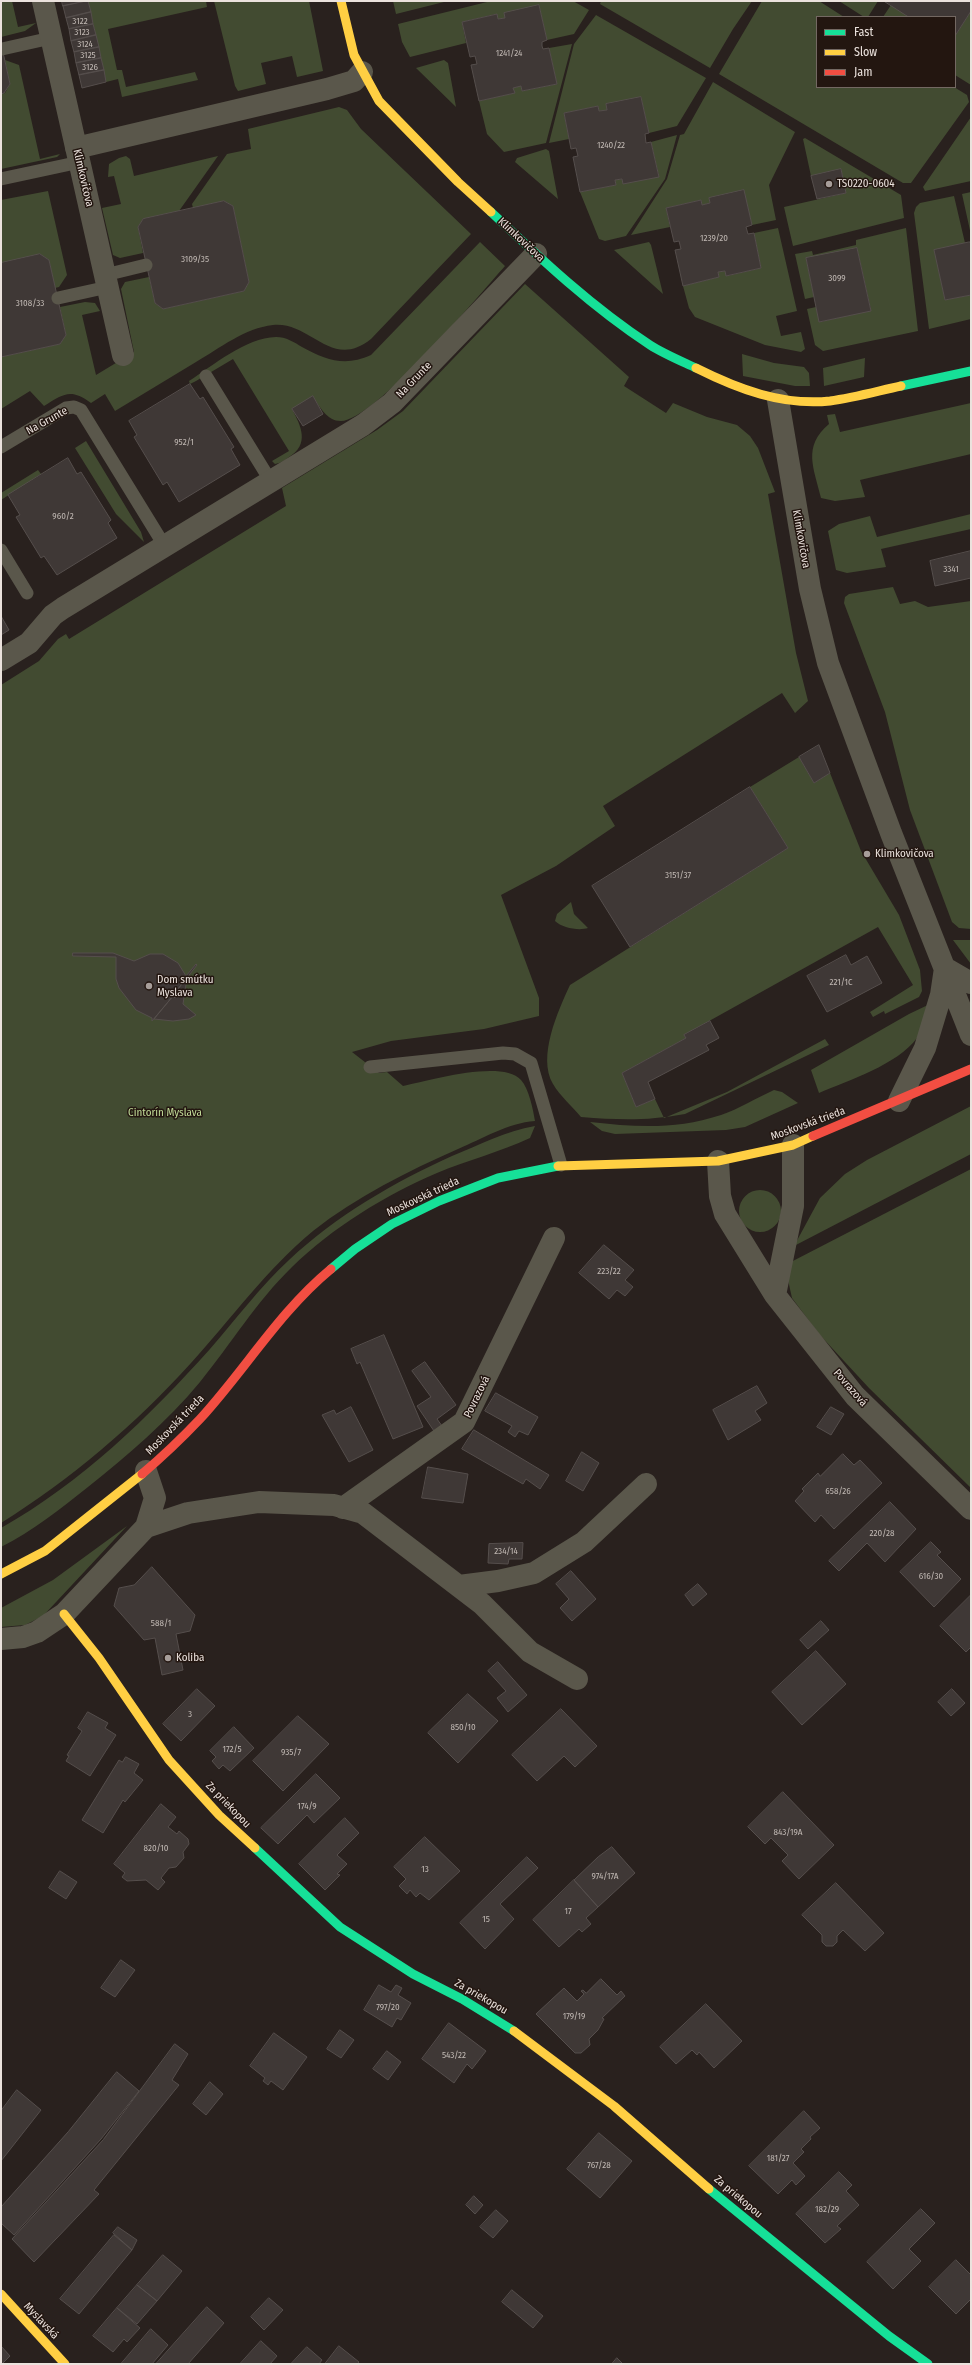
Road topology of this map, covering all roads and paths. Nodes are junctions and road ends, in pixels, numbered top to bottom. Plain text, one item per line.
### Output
1 (43, 1) edge
2 (341, 1) edge
3 (51, 38) junction
4 (2, 49) dead end
5 (362, 72) junction
6 (78, 155) junction
7 (1, 180) edge
8 (536, 254) junction
9 (146, 265) dead end
10 (106, 281) junction
11 (58, 298) dead end
12 (123, 355) dead end
13 (971, 371) edge
14 (206, 376) dead end
15 (778, 400) junction
16 (1, 447) edge
17 (270, 480) junction
18 (164, 545) junction
19 (1, 550) edge
20 (27, 593) dead end
21 (1, 660) edge
22 (945, 968) junction
23 (971, 983) edge
24 (971, 1035) edge
25 (370, 1067) dead end
26 (971, 1069) edge
27 (899, 1101) junction
28 (793, 1145) junction
29 (718, 1161) junction
30 (561, 1165) junction
31 (554, 1238) dead end
32 (774, 1295) junction
33 (146, 1471) junction
34 (646, 1484) dead end
35 (343, 1508) junction
36 (971, 1509) edge
37 (146, 1527) junction
38 (1, 1574) edge
39 (459, 1586) junction
40 (64, 1614) junction
41 (1, 1639) edge
42 (577, 1680) dead end
43 (1, 2294) edge
44 (65, 2364) edge
45 (928, 2364) edge

1 - 3 street, Klimkovičova
2 - 5 street, Klimkovičova
3 - 4 lane
3 - 6 street, Klimkovičova
5 - 6 street
5 - 8 street, Klimkovičova
6 - 7 lane
6 - 10 street, Klimkovičova
8 - 15 street, Klimkovičova
8 - 17 street, Na Grunte
9 - 10 lane
10 - 11 lane
10 - 12 street, Klimkovičova
13 - 15 street, Klimkovičova
14 - 17 lane
15 - 22 street, Klimkovičova
16 - 18 lane, Na Grunte
17 - 18 street, Na Grunte
18 - 21 street, Na Grunte
19 - 20 lane
22 - 23 street
22 - 24 street, Klimkovičova
22 - 27 street
25 - 30 lane
26 - 27 street, Moskovská trieda
27 - 28 street, Moskovská trieda
28 - 29 street, Moskovská trieda
28 - 32 street
29 - 30 street, Moskovská trieda
29 - 32 street, Povrazová
30 - 33 street, Moskovská trieda
31 - 35 street, Povrazová
32 - 36 street, Povrazová
33 - 37 street
33 - 38 street, Moskovská trieda
34 - 39 street
35 - 37 street
35 - 39 street
37 - 40 street
39 - 42 street
40 - 41 street
40 - 45 street, Za priekopou
43 - 44 street, Myslavská

